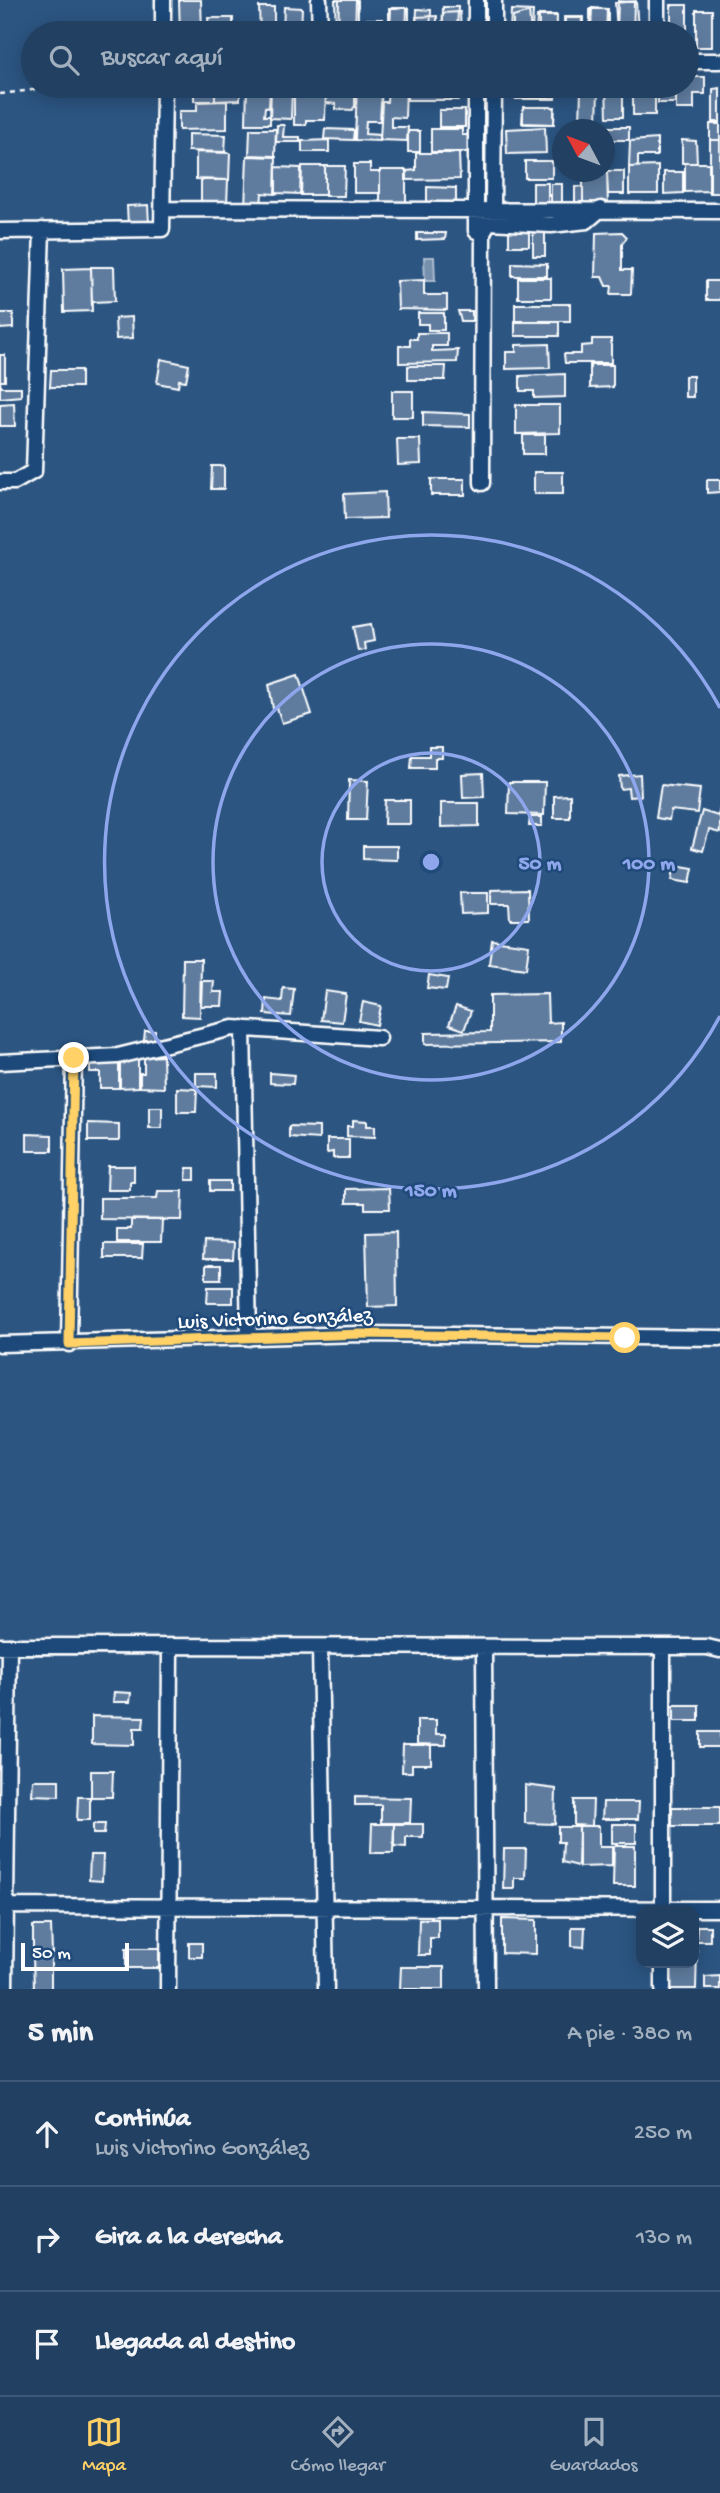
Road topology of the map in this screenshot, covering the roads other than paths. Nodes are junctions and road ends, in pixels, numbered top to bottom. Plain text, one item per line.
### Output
1 (163, 0) edge
2 (319, 0) edge
3 (476, 0) edge
4 (494, 0) edge
5 (657, 0) edge
6 (163, 21) edge
7 (320, 21) edge
8 (476, 21) edge
9 (494, 21) edge
10 (657, 21) edge
11 (699, 61) edge
12 (720, 61) edge
13 (164, 98) edge
14 (476, 98) edge
15 (493, 98) edge
16 (162, 209) junction
17 (475, 209) junction
18 (720, 211) edge
19 (485, 223) junction
20 (42, 230) junction
21 (0, 231) edge
22 (0, 482) edge
23 (481, 483) dead end
24 (243, 1028) junction
25 (379, 1038) dead end
26 (74, 1058) junction
27 (0, 1062) edge
28 (249, 1338) junction
29 (720, 1338) edge
30 (0, 1344) edge
31 (69, 1344) junction
32 (5, 1646) edge
33 (170, 1647) junction
34 (320, 1647) junction
35 (484, 1647) junction
36 (663, 1647) junction
37 (720, 1650) edge
38 (663, 1905) edge
39 (2, 1906) edge
40 (168, 1907) junction
41 (326, 1907) junction
42 (486, 1907) junction
43 (636, 1909) edge
44 (699, 1909) edge
45 (720, 1909) edge
46 (663, 1968) edge
47 (5, 1989) edge
48 (168, 1989) edge
49 (326, 1989) edge
50 (486, 1989) edge
51 (663, 1989) edge

1 - 6 street
2 - 7 street
3 - 8 street
4 - 9 street
5 - 10 street
11 - 12 street
13 - 16 street
14 - 17 street
15 - 19 street
16 - 17 street
16 - 20 street
17 - 19 street
17 - 19 street
18 - 19 street
19 - 23 street
20 - 21 street
20 - 22 street
24 - 25 street
24 - 26 street
24 - 28 street
26 - 27 street
26 - 31 street
28 - 29 street, Luis Victorino González
28 - 31 street, Luis Victorino González
30 - 31 street, Luis Victorino González
32 - 33 street
32 - 39 street
33 - 34 street
33 - 40 street
34 - 35 street
34 - 41 street
35 - 36 street
35 - 42 street
36 - 37 street
36 - 38 street
39 - 40 street
39 - 47 street
40 - 41 street
40 - 48 street
41 - 42 street
41 - 49 street
42 - 43 street
42 - 50 street
44 - 45 street
46 - 51 street

